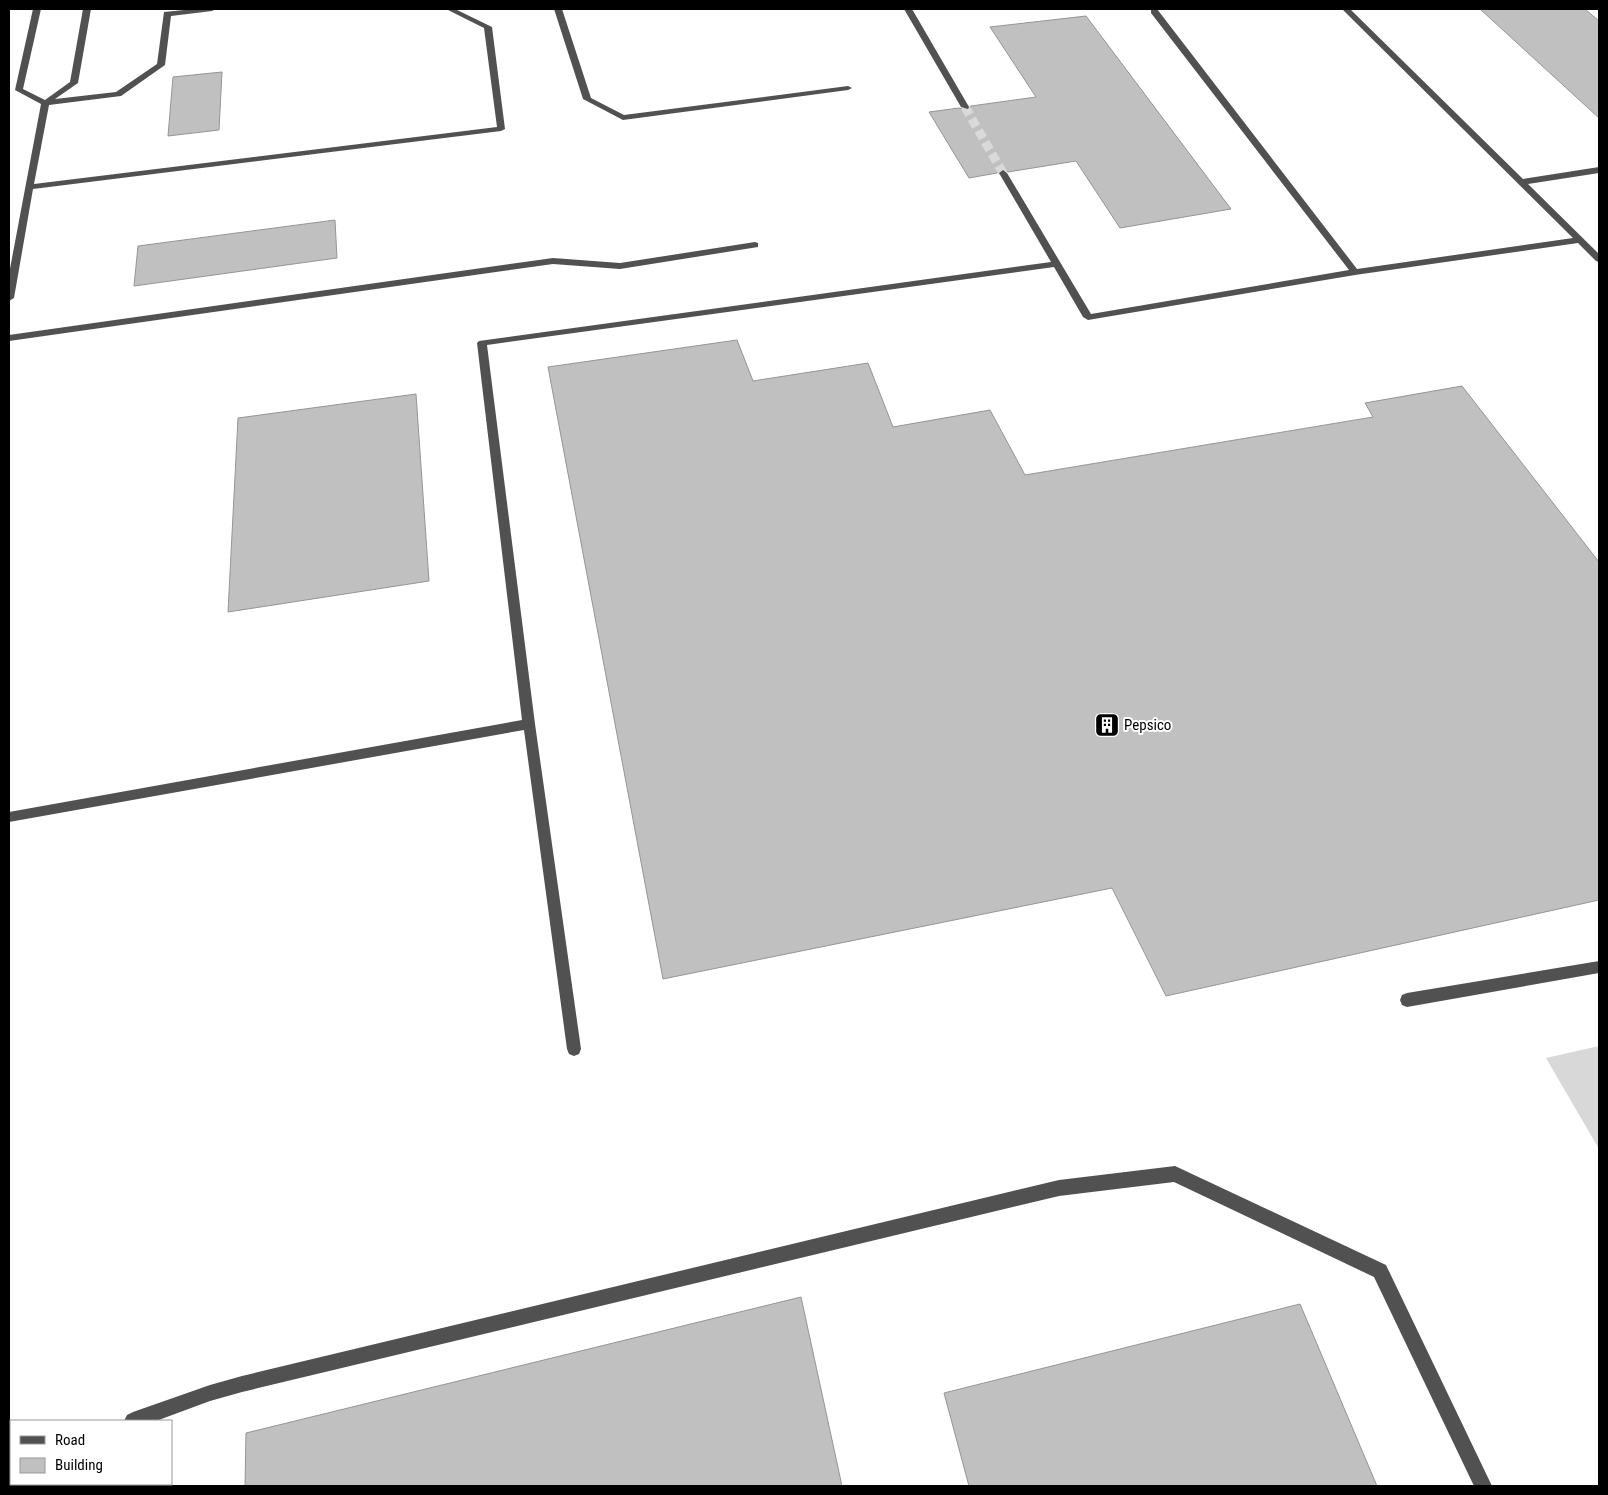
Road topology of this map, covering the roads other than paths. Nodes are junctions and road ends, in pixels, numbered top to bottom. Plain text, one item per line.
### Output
1 (37, 9) edge
2 (87, 9) edge
3 (212, 9) edge
4 (450, 9) edge
5 (558, 9) edge
6 (908, 9) edge
7 (1346, 9) edge
8 (1154, 10) dead end
9 (848, 88) dead end
10 (44, 103) junction
11 (965, 107) tunnel mouth
12 (1599, 170) edge
13 (1003, 173) tunnel mouth
14 (1522, 182) junction
15 (29, 187) junction
16 (1580, 240) junction
17 (755, 245) dead end
18 (1599, 259) edge
19 (1056, 264) junction
20 (1355, 272) junction
21 (9, 298) edge
22 (9, 338) edge
23 (529, 724) junction
24 (9, 817) edge
25 (1599, 968) edge
26 (1406, 1000) dead end
27 (574, 1049) dead end
28 (135, 1420) edge
29 (1483, 1486) edge

1 - 10 street
2 - 10 street
3 - 10 street
4 - 15 street
5 - 9 street
6 - 11 street
7 - 14 street
8 - 20 street
10 - 15 street
12 - 14 street
13 - 19 street
14 - 16 street
15 - 21 street
16 - 18 street
16 - 20 street
17 - 22 street
19 - 20 street
19 - 23 street
23 - 24 street
23 - 27 street
25 - 26 street
28 - 29 street

